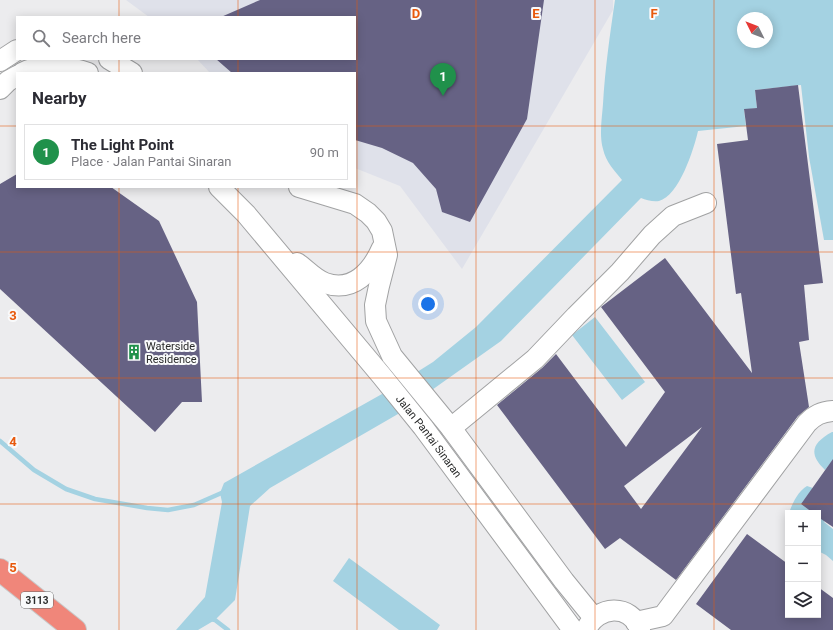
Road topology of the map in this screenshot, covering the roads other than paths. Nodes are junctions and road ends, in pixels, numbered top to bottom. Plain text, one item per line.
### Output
1 (16, 51) edge
2 (0, 60) edge
3 (112, 60) edge
4 (26, 72) edge
5 (85, 72) edge
6 (130, 72) edge
7 (16, 77) edge
8 (0, 89) edge
9 (220, 188) edge
10 (302, 188) edge
11 (706, 202) dead end
12 (384, 244) junction
13 (275, 249) junction
14 (833, 411) edge
15 (451, 428) junction
16 (0, 570) edge
17 (590, 624) edge
18 (638, 626) edge
19 (75, 630) edge
20 (573, 630) edge

1 - 2 street
3 - 6 street
4 - 5 street
7 - 8 street
9 - 13 street, Jalan Pantai Sinaran
10 - 12 street, Jalan Pantai Sinaran
11 - 15 street
12 - 13 street, Jalan Pantai Sinaran
12 - 15 street, Jalan Pantai Sinaran
13 - 20 street, Jalan Pantai Sinaran
14 - 18 street
15 - 17 street, Jalan Pantai Sinaran
16 - 19 highway, 3113
17 - 18 street

